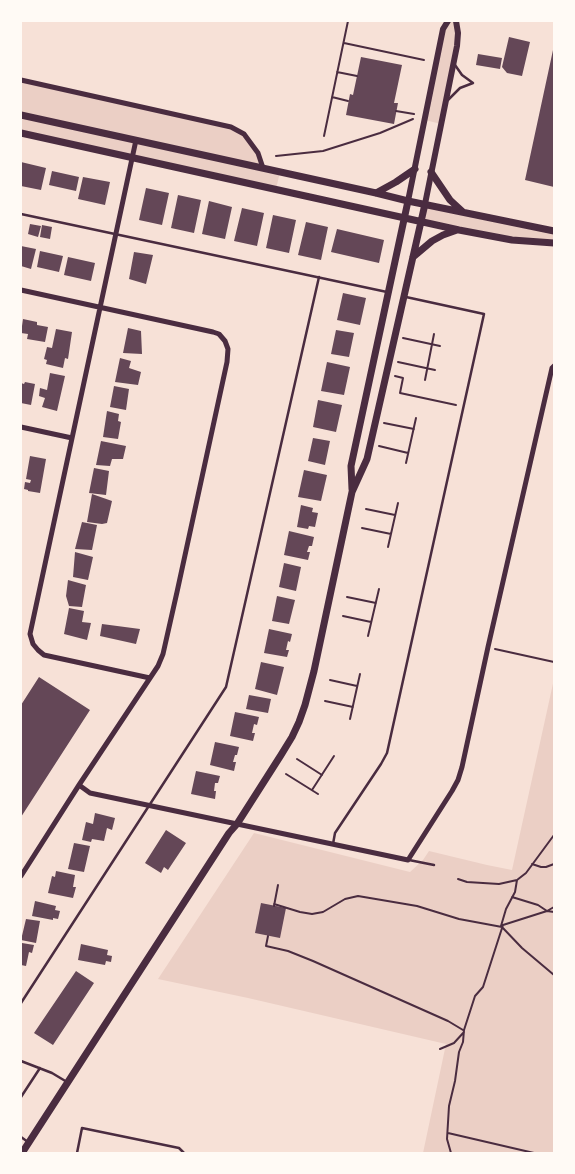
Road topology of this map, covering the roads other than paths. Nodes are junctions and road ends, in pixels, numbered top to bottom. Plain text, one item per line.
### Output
1 (448, 21) edge
2 (456, 21) edge
3 (453, 62) junction
4 (21, 80) edge
5 (445, 103) junction
6 (21, 115) edge
7 (21, 133) edge
8 (136, 140) junction
9 (133, 158) junction
10 (263, 168) junction
11 (415, 169) junction
12 (431, 172) junction
13 (376, 193) junction
14 (408, 201) junction
15 (425, 204) junction
16 (463, 212) junction
17 (21, 214) edge
18 (405, 217) junction
19 (421, 221) junction
20 (459, 230) junction
21 (554, 231) edge
22 (117, 234) junction
23 (554, 243) edge
24 (413, 257) junction
25 (319, 277) junction
26 (21, 290) edge
27 (388, 292) junction
28 (404, 297) junction
29 (101, 308) junction
30 (554, 366) edge
31 (21, 427) edge
32 (72, 438) junction
33 (352, 492) junction
34 (150, 678) junction
35 (79, 785) junction
36 (150, 805) junction
37 (237, 824) junction
38 (333, 844) junction
39 (408, 860) junction
40 (434, 866) dead end
41 (21, 876) edge
42 (21, 1003) edge
43 (21, 1061) edge
44 (40, 1068) junction
45 (68, 1083) junction
46 (21, 1097) edge
47 (21, 1137) edge
48 (29, 1142) junction
49 (22, 1153) edge
50 (77, 1153) edge
51 (184, 1153) edge

1 - 11 street
2 - 3 street
3 - 5 street
3 - 5 lane
4 - 10 street
5 - 12 street
6 - 8 main road
7 - 9 main road
8 - 9 street
8 - 10 main road
9 - 18 main road
9 - 22 street
10 - 13 main road
11 - 13 main road
11 - 14 street
12 - 15 street
12 - 16 main road
13 - 14 main road
14 - 15 main road
14 - 18 main road
15 - 16 main road
15 - 19 main road
16 - 21 main road
17 - 22 lane
18 - 19 main road
18 - 27 main road
19 - 20 main road
19 - 24 main road
20 - 23 main road
20 - 24 main road
22 - 25 lane
22 - 29 street
24 - 28 main road
25 - 27 lane
25 - 36 lane
26 - 29 street
27 - 33 main road
28 - 33 main road
28 - 38 lane
29 - 32 street
29 - 34 street
30 - 39 street
31 - 32 street
32 - 34 street
33 - 37 main road
34 - 35 street
35 - 36 street
35 - 41 street
36 - 37 street
36 - 42 lane
37 - 38 street
37 - 45 main road
38 - 39 street
39 - 40 lane
43 - 44 lane
44 - 45 lane
44 - 46 lane
45 - 48 main road
47 - 48 lane
48 - 49 main road
50 - 51 lane

